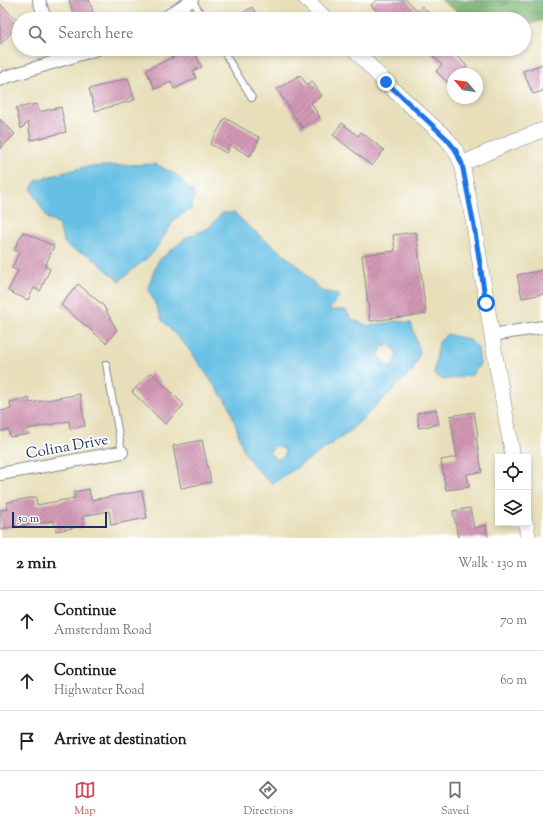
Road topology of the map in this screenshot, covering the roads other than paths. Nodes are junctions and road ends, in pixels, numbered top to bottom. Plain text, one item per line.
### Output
1 (39, 0) edge
2 (192, 0) edge
3 (307, 0) edge
4 (43, 12) edge
5 (174, 12) edge
6 (200, 12) edge
7 (319, 12) edge
8 (53, 56) edge
9 (226, 56) edge
10 (361, 56) edge
11 (0, 80) edge
12 (252, 98) dead end
13 (543, 130) edge
14 (462, 164) junction
15 (543, 327) edge
16 (492, 335) junction
17 (106, 364) dead end
18 (122, 452) joint
19 (512, 454) edge
20 (0, 474) edge
21 (526, 526) edge
22 (528, 538) edge

1 - 4 street
2 - 5 street
2 - 6 lane
3 - 7 street
8 - 11 street
9 - 12 lane
10 - 14 street
13 - 14 street
14 - 16 street
15 - 16 street
16 - 19 street
17 - 18 lane, Colina Drive
18 - 20 street, Colina Drive
21 - 22 street

